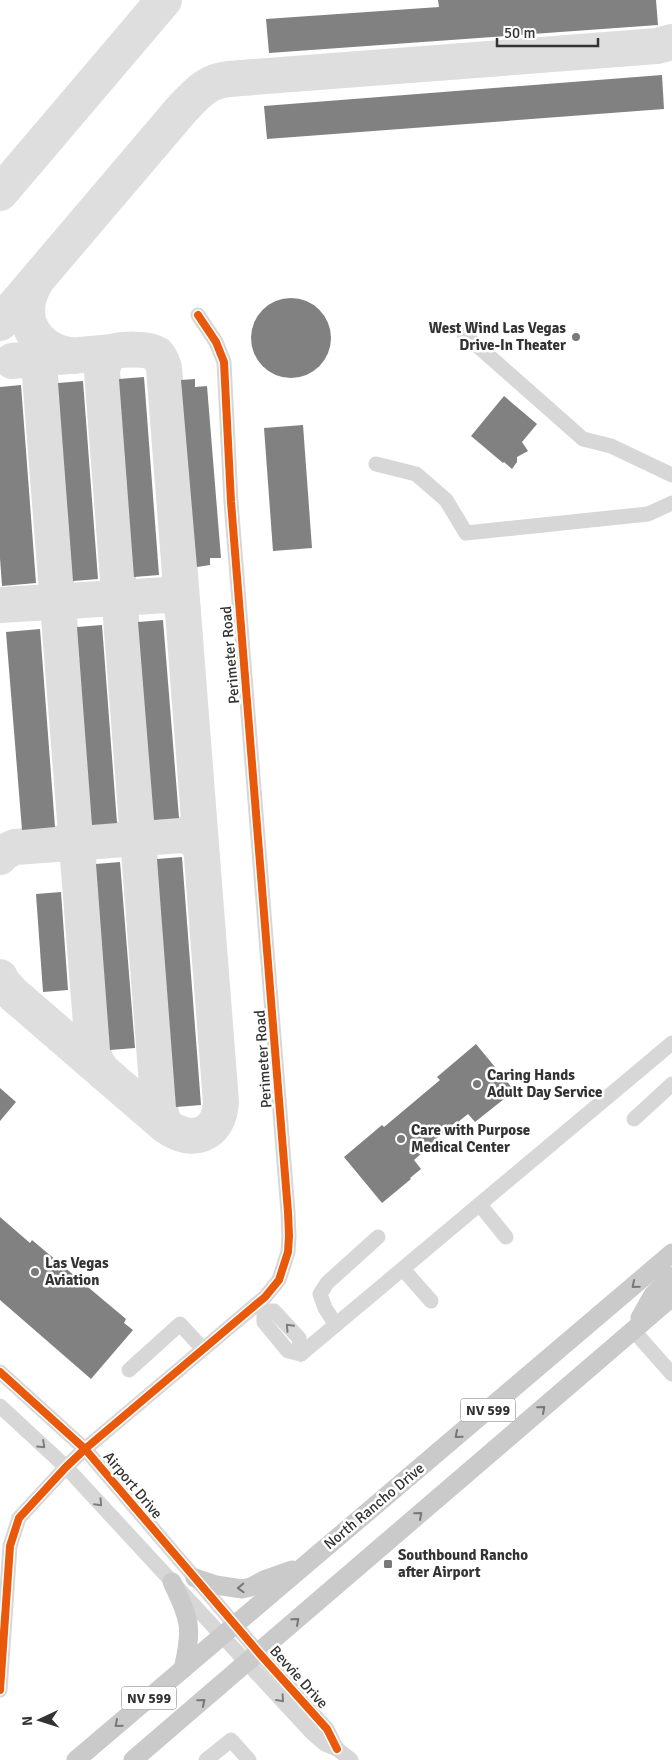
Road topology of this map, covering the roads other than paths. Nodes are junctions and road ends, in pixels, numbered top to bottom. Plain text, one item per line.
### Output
1 (198, 315) dead end
2 (464, 334) dead end
3 (376, 464) dead end
4 (672, 475) edge
5 (672, 503) edge
6 (672, 1044) edge
7 (672, 1084) edge
8 (634, 1119) dead end
9 (480, 1205) junction
10 (378, 1237) dead end
11 (506, 1237) dead end
12 (672, 1253) edge
13 (403, 1269) junction
14 (672, 1276) edge
15 (672, 1297) edge
16 (431, 1301) dead end
17 (261, 1307) junction
18 (336, 1325) junction
19 (633, 1330) junction
20 (203, 1349) junction
21 (129, 1370) dead end
22 (0, 1372) edge
23 (672, 1374) edge
24 (0, 1406) edge
25 (85, 1449) junction
26 (66, 1467) junction
27 (303, 1567) junction
28 (195, 1578) junction
29 (172, 1582) junction
30 (229, 1630) junction
31 (253, 1658) junction
32 (183, 1669) junction
33 (0, 1690) edge
34 (76, 1760) edge
35 (133, 1760) edge
36 (206, 1760) edge
37 (249, 1760) edge
38 (351, 1760) edge

1 - 17 street, Perimeter Road
2 - 4 street
3 - 5 street
6 - 9 street
7 - 8 street
9 - 11 street
9 - 13 street
10 - 18 street
12 -> 27 main road, North Rancho Drive / NV 599
13 - 16 street
13 - 18 street
14 - 19 main road
15 - 19 main road, NV 599
17 - 18 street
17 - 20 street, Perimeter Road
19 - 23 street
31 -> 19 main road, NV 599
20 - 21 street
20 - 25 street, Perimeter Road
22 - 25 street, Airport Drive
24 -> 26 street
25 - 26 street, Perimeter Road
25 - 28 street, Airport Drive
26 -> 29 street
26 - 33 street, Perimeter Road
27 -> 28 main road
27 - 30 main road, North Rancho Drive / NV 599
28 - 30 street, Airport Drive
29 - 30 street
29 - 32 main road
30 - 31 street, Bevvie Drive
30 - 32 main road, North Rancho Drive / NV 599
35 -> 31 main road, NV 599
31 - 38 street, Bevvie Drive
32 -> 34 main road, North Rancho Drive / NV 599
36 - 37 street

